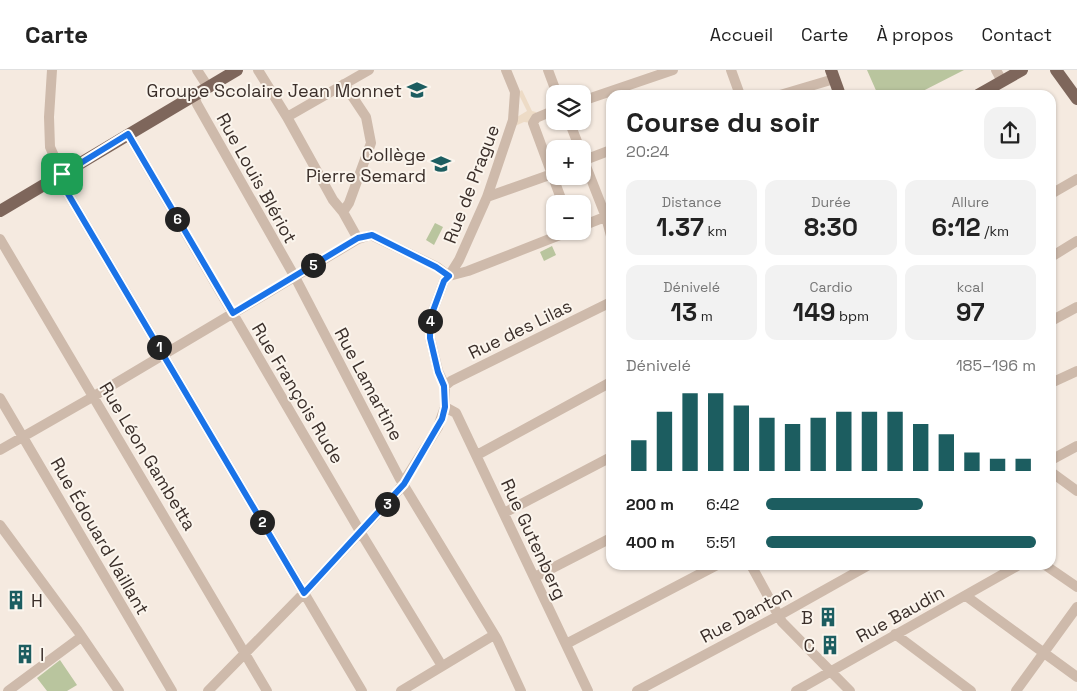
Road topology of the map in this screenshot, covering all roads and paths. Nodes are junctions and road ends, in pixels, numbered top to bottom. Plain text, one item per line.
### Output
1 (52, 70) edge
2 (197, 70) edge
3 (237, 70) edge
4 (258, 70) edge
5 (368, 70) edge
6 (548, 70) edge
7 (673, 70) edge
8 (731, 70) edge
9 (1022, 70) edge
10 (1056, 70) edge
11 (506, 71) edge
12 (832, 75) edge
13 (999, 75) edge
14 (344, 84) junction
15 (554, 85) edge
16 (208, 87) junction
17 (616, 90) edge
18 (738, 90) edge
19 (793, 90) edge
20 (838, 90) edge
21 (983, 90) edge
22 (606, 94) edge
23 (194, 95) junction
24 (591, 99) edge
25 (1077, 99) edge
26 (546, 114) edge
27 (287, 117) junction
28 (128, 134) junction
29 (606, 152) edge
30 (546, 155) edge
31 (591, 156) edge
32 (60, 175) junction
33 (546, 177) edge
34 (591, 177) edge
35 (1077, 179) edge
36 (1056, 191) edge
37 (487, 197) junction
38 (606, 209) edge
39 (0, 210) edge
40 (343, 212) junction
41 (606, 217) edge
42 (591, 223) edge
43 (358, 238) junction
44 (0, 239) edge
45 (547, 240) edge
46 (1077, 241) edge
47 (1056, 254) edge
48 (294, 276) junction
49 (449, 276) junction
50 (606, 304) edge
51 (1077, 307) edge
52 (233, 313) junction
53 (1056, 318) edge
54 (163, 354) junction
55 (1077, 371) edge
56 (1056, 381) edge
57 (606, 385) edge
58 (444, 386) junction
59 (93, 396) junction
60 (0, 398) edge
61 (445, 407) junction
62 (23, 437) junction
63 (1077, 446) edge
64 (0, 450) edge
65 (477, 455) junction
66 (1056, 457) edge
67 (606, 460) edge
68 (1056, 476) edge
69 (404, 484) junction
70 (1077, 491) edge
71 (504, 513) junction
72 (0, 525) edge
73 (361, 532) junction
74 (606, 541) edge
75 (707, 570) edge
76 (754, 570) edge
77 (860, 570) edge
78 (1010, 570) edge
79 (1052, 570) edge
80 (535, 577) junction
81 (1077, 587) edge
82 (304, 593) junction
83 (966, 596) junction
84 (1077, 607) edge
85 (778, 616) junction
86 (895, 634) junction
87 (494, 635) junction
88 (82, 637) junction
89 (566, 644) junction
90 (245, 653) junction
91 (1044, 653) junction
92 (442, 666) junction
93 (831, 672) junction
94 (1077, 677) edge
95 (8, 691) edge
96 (119, 691) edge
97 (172, 691) edge
98 (208, 691) edge
99 (267, 691) edge
100 (362, 691) edge
101 (401, 691) edge
102 (521, 691) edge
103 (588, 691) edge
104 (638, 691) edge
105 (796, 691) edge
106 (850, 691) edge
107 (971, 691) edge
108 (1016, 691) edge

1 - 32 street
2 - 16 street
3 - 16 main road
4 - 27 street
5 - 14 street
6 - 15 street
7 - 17 street
8 - 18 street
9 - 13 main road
10 - 25 main road
11 - 37 street, Rue de Prague
12 - 19 street
12 - 20 main road
13 - 21 main road
14 - 27 street
14 - 40 street
16 - 23 main road
22 - 24 street
23 - 28 main road
23 - 48 street, Rue Louis Blériot
26 - 30 street
27 - 40 street
28 - 32 main road
28 - 52 street, Rue François Rude
29 - 31 street
32 - 39 main road
32 - 54 street
33 - 37 street
34 - 38 street
35 - 36 street
37 - 49 street, Rue de Prague
40 - 43 street
41 - 42 street
43 - 48 street
43 - 49 street
44 - 59 street, Rue Léon Gambetta
45 - 49 street
46 - 47 street
48 - 52 street
48 - 69 street, Rue Lamartine
49 - 58 street, Rue de Prague
50 - 58 street, Rue des Lilas
51 - 53 street
52 - 54 street
52 - 73 street, Rue François Rude
54 - 59 street
54 - 82 street
55 - 56 street
57 - 65 street
58 - 61 street, Rue de Prague
59 - 62 street
59 - 90 street, Rue Léon Gambetta
60 - 62 street, Rue Édouard Vaillant
61 - 65 street, Rue Gutenberg
61 - 69 street
62 - 64 street
62 - 97 street, Rue Édouard Vaillant
63 - 66 street
65 - 71 street, Rue Gutenberg
67 - 71 street
68 - 70 street
69 - 73 street
69 - 87 street, Rue Lamartine
71 - 80 street, Rue Gutenberg
72 - 88 street
73 - 82 street
73 - 92 street, Rue François Rude
74 - 80 street
75 - 89 street
76 - 85 street
77 - 85 street, Rue Danton
78 - 83 street, Rue Baudin
79 - 81 street
80 - 89 street, Rue Gutenberg
82 - 90 street
82 - 100 street
83 - 86 street, Rue Baudin
83 - 91 street
84 - 91 street
85 - 93 street
85 - 104 street, Rue Danton
86 - 93 street, Rue Baudin
86 - 107 street
87 - 92 street
87 - 102 street, Rue Lamartine
88 - 95 street
88 - 96 street
89 - 103 street, Rue Gutenberg
90 - 98 street
90 - 99 street, Rue Léon Gambetta
91 - 94 street
91 - 108 street
92 - 101 street
93 - 105 street, Rue Baudin
93 - 106 street

